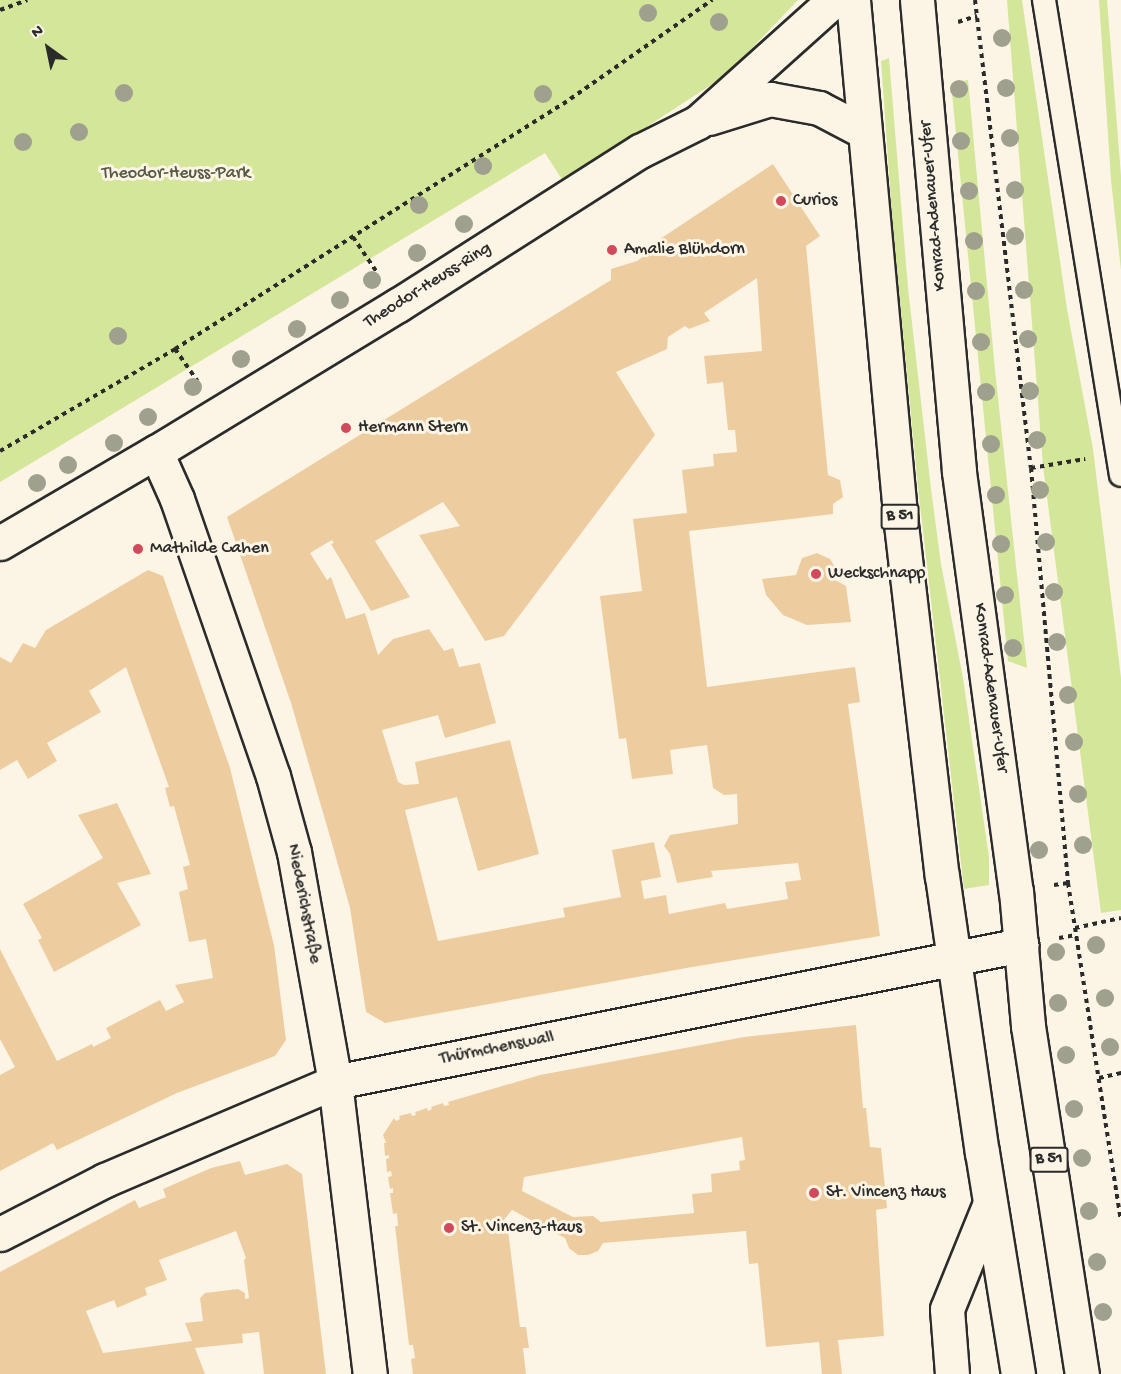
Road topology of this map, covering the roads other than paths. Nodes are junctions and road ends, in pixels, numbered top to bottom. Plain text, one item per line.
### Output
1 (834, 0) edge
2 (853, 0) edge
3 (916, 0) edge
4 (1044, 0) edge
5 (698, 122) junction
6 (863, 131) junction
7 (156, 452) junction
8 (1121, 475) edge
9 (0, 543) edge
10 (1021, 945) junction
11 (953, 957) junction
12 (335, 1082) junction
13 (990, 1203) junction
14 (0, 1234) edge
15 (370, 1374) edge
16 (952, 1374) edge
17 (1018, 1374) edge
18 (1082, 1374) edge

1 - 5 main road, Theodor-Heuss-Ring
2 - 6 main road, B 51
3 - 10 main road, Konrad-Adenauer-Ufer / B 51
4 - 8 lane
5 - 6 main road
5 - 7 main road, Theodor-Heuss-Ring
6 - 11 main road, B 51
7 - 9 main road, Theodor-Heuss-Ring
7 - 12 main road, Niederichstraße
10 - 11 main road, Thürmchenswall
10 - 18 main road, Konrad-Adenauer-Ufer / B 51
11 - 12 main road, Thürmchenswall
11 - 13 main road, B 51
12 - 14 main road, Thürmchenswall
12 - 15 main road, Niederichstraße
13 - 16 main road
13 - 17 main road, B 51

